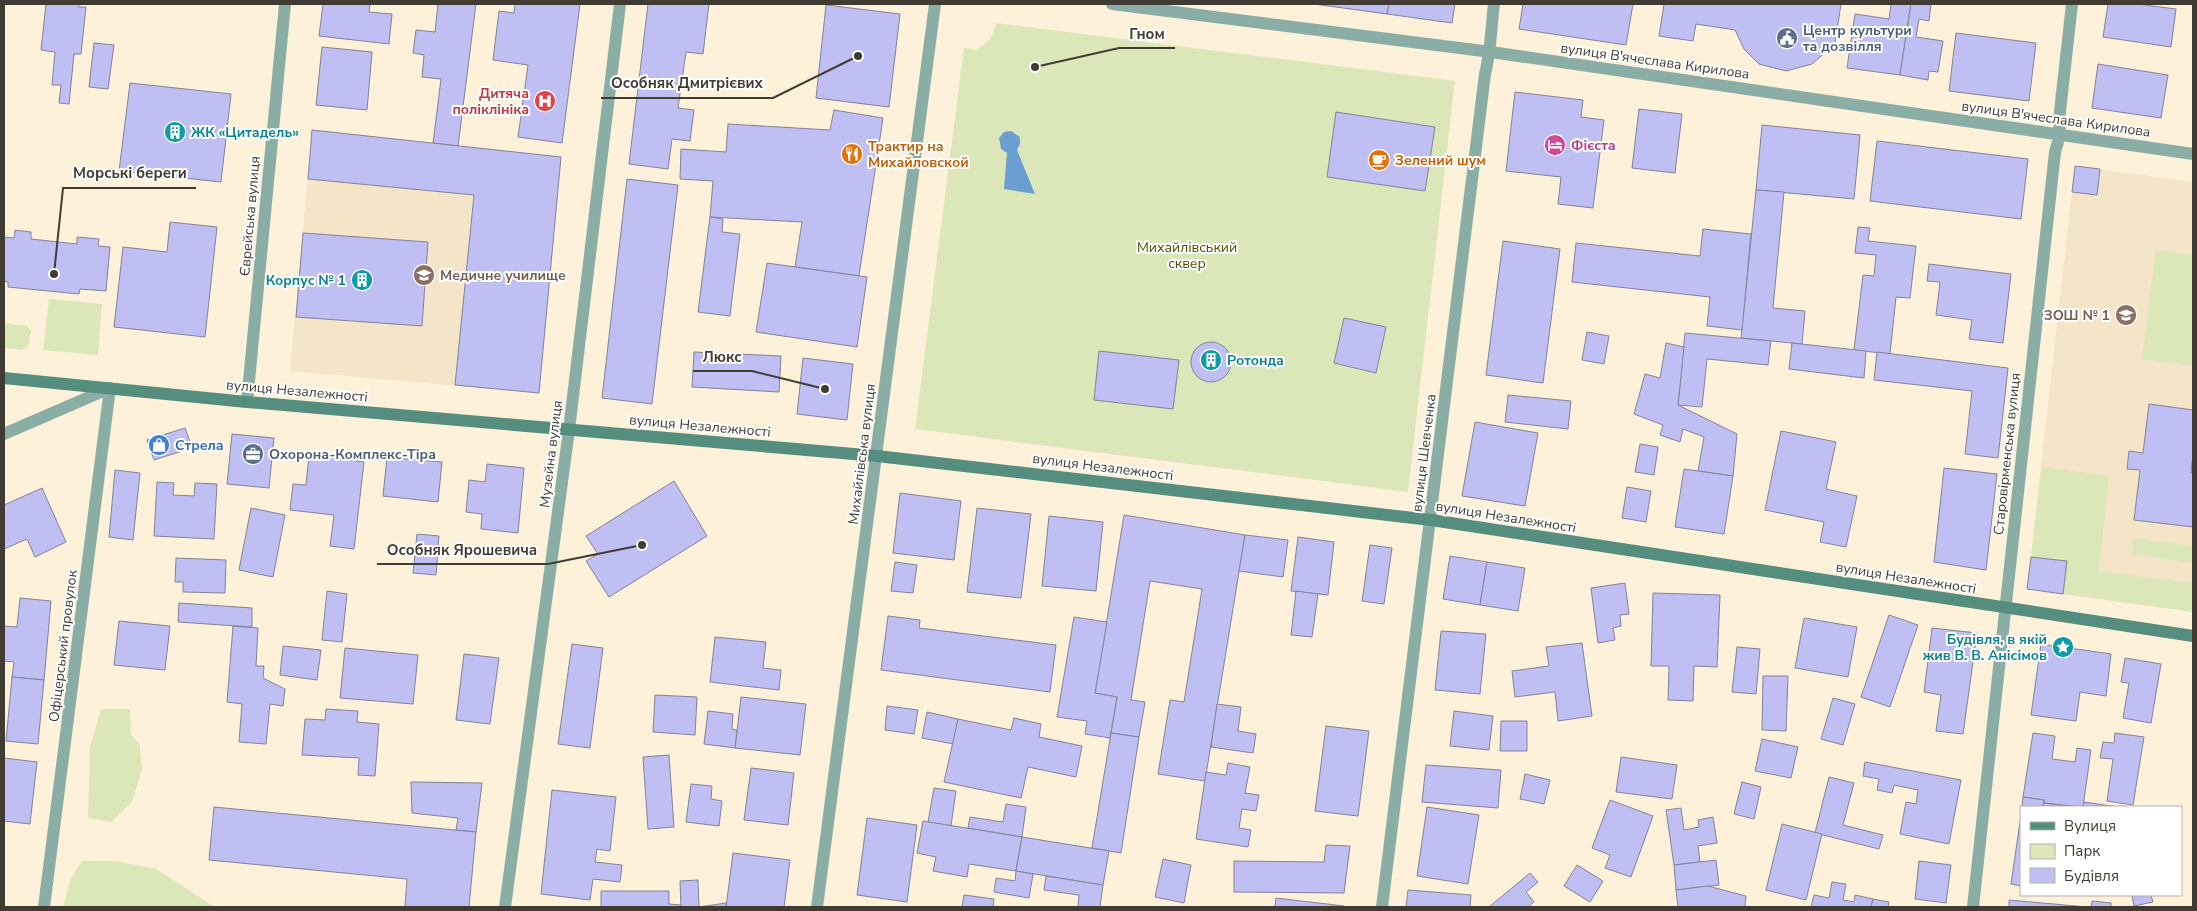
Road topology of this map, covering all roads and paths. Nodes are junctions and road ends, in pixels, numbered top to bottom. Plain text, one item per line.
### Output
1 (285, 4) edge
2 (620, 4) edge
3 (935, 4) edge
4 (1112, 4) edge
5 (1494, 4) edge
6 (2072, 4) edge
7 (1491, 52) junction
8 (2060, 135) junction
9 (2193, 154) edge
10 (4, 378) edge
11 (110, 388) junction
12 (247, 402) junction
13 (569, 430) junction
14 (4, 434) edge
15 (877, 456) junction
16 (1431, 520) junction
17 (2005, 609) junction
18 (2193, 636) edge
19 (44, 907) edge
20 (505, 907) edge
21 (817, 907) edge
22 (1382, 907) edge
23 (1973, 907) edge

1 - 12 street, Єврейська вулиця
2 - 13 street, Музейна вулиця
3 - 15 street, Михайлівська вулиця
4 - 7 street, вулиця В'ячеслава Кирилова
5 - 7 street, вулиця Шевченка
6 - 8 street, Старовірменська вулиця
7 - 8 street, вулиця В'ячеслава Кирилова
7 - 16 street, вулиця Шевченка
8 - 9 street, вулиця В'ячеслава Кирилова
8 - 17 street, Старовірменська вулиця
10 - 11 street, вулиця Незалежності
11 - 12 street, вулиця Незалежності
11 - 14 street
11 - 19 street, Офіцерський провулок
12 - 13 street, вулиця Незалежності
13 - 15 street, вулиця Незалежності
13 - 20 street, Музейна вулиця
15 - 16 street, вулиця Незалежності
15 - 21 street, Михайлівська вулиця
16 - 17 street, вулиця Незалежності
16 - 22 street, вулиця Шевченка
17 - 18 street, вулиця Незалежності
17 - 23 street, Старовірменська вулиця

